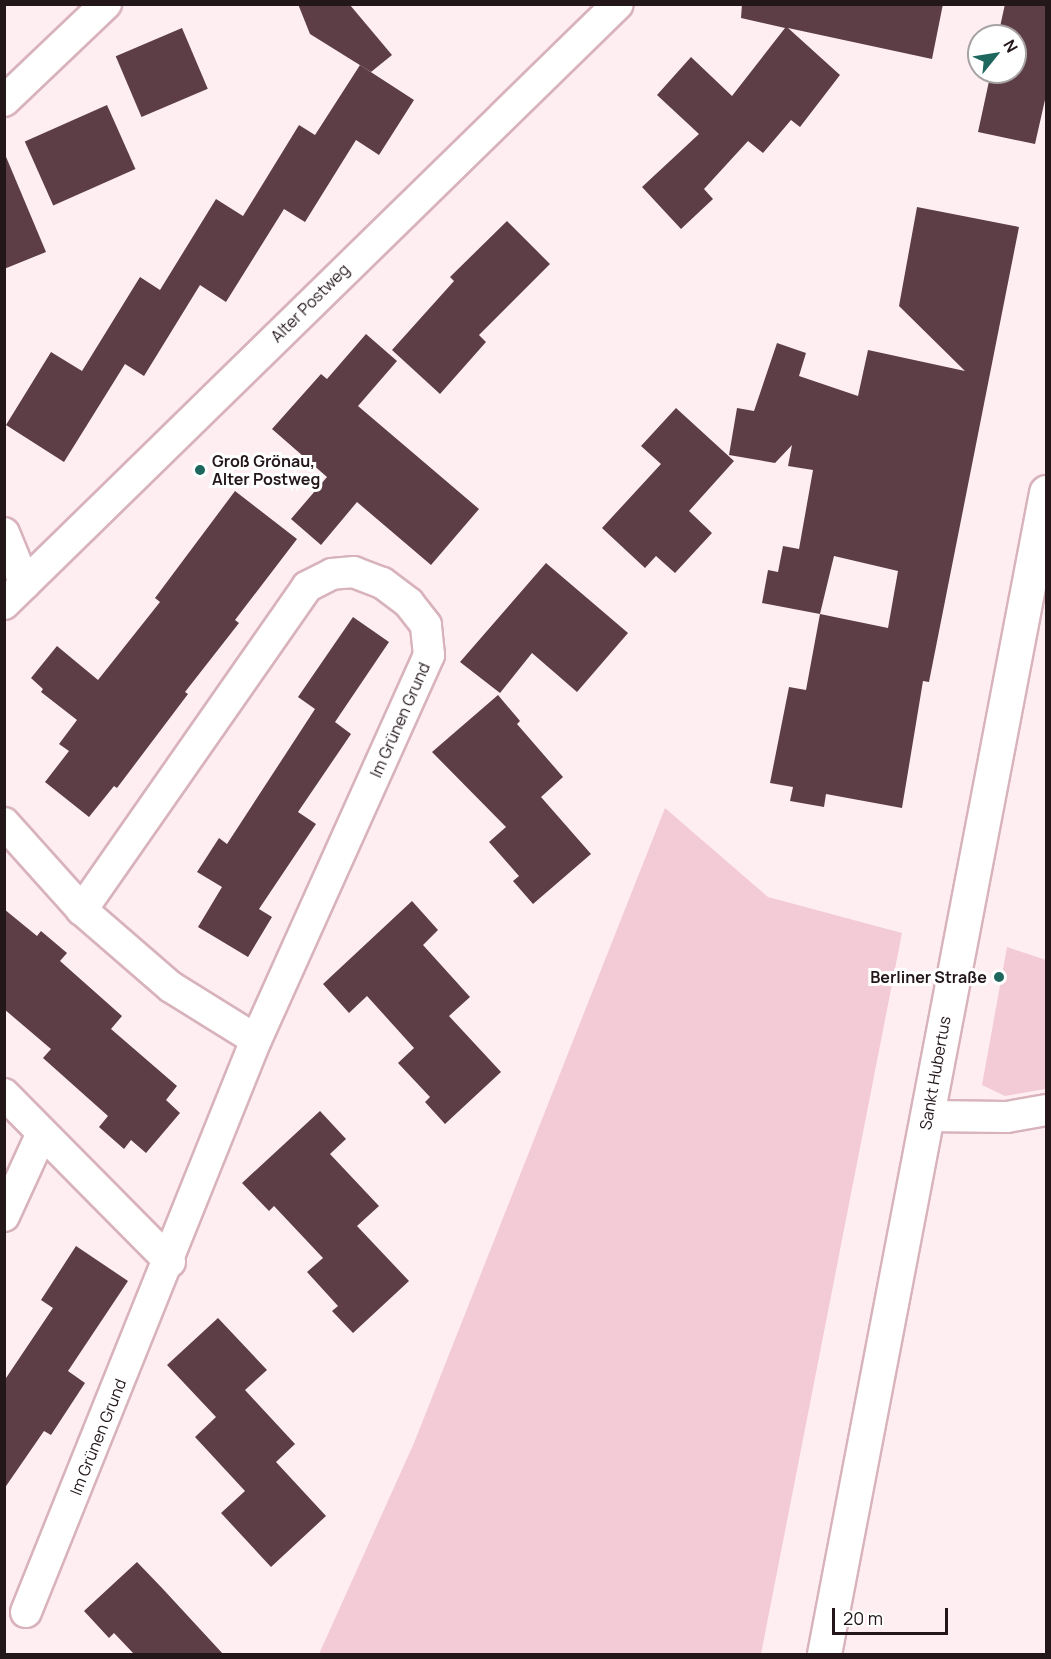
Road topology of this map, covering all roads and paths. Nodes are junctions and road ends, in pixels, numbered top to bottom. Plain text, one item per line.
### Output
1 (106, 4) edge
2 (618, 4) edge
3 (4, 101) edge
4 (1046, 499) edge
5 (4, 532) edge
6 (15, 594) edge
7 (4, 823) edge
8 (82, 910) junction
9 (256, 1040) junction
10 (4, 1094) edge
11 (1047, 1110) edge
12 (927, 1116) junction
13 (42, 1133) junction
14 (4, 1216) edge
15 (170, 1262) junction
16 (26, 1612) dead end
17 (824, 1654) edge

1 - 3 street
2 - 6 street, Alter Postweg
4 - 12 main road, Sankt Hubertus
5 - 6 street
7 - 8 street
8 - 9 street
8 - 9 street, Im Grünen Grund
9 - 15 street, Im Grünen Grund
10 - 13 street
11 - 12 street
12 - 17 main road, Sankt Hubertus
13 - 14 street
13 - 15 street
15 - 16 street, Im Grünen Grund

